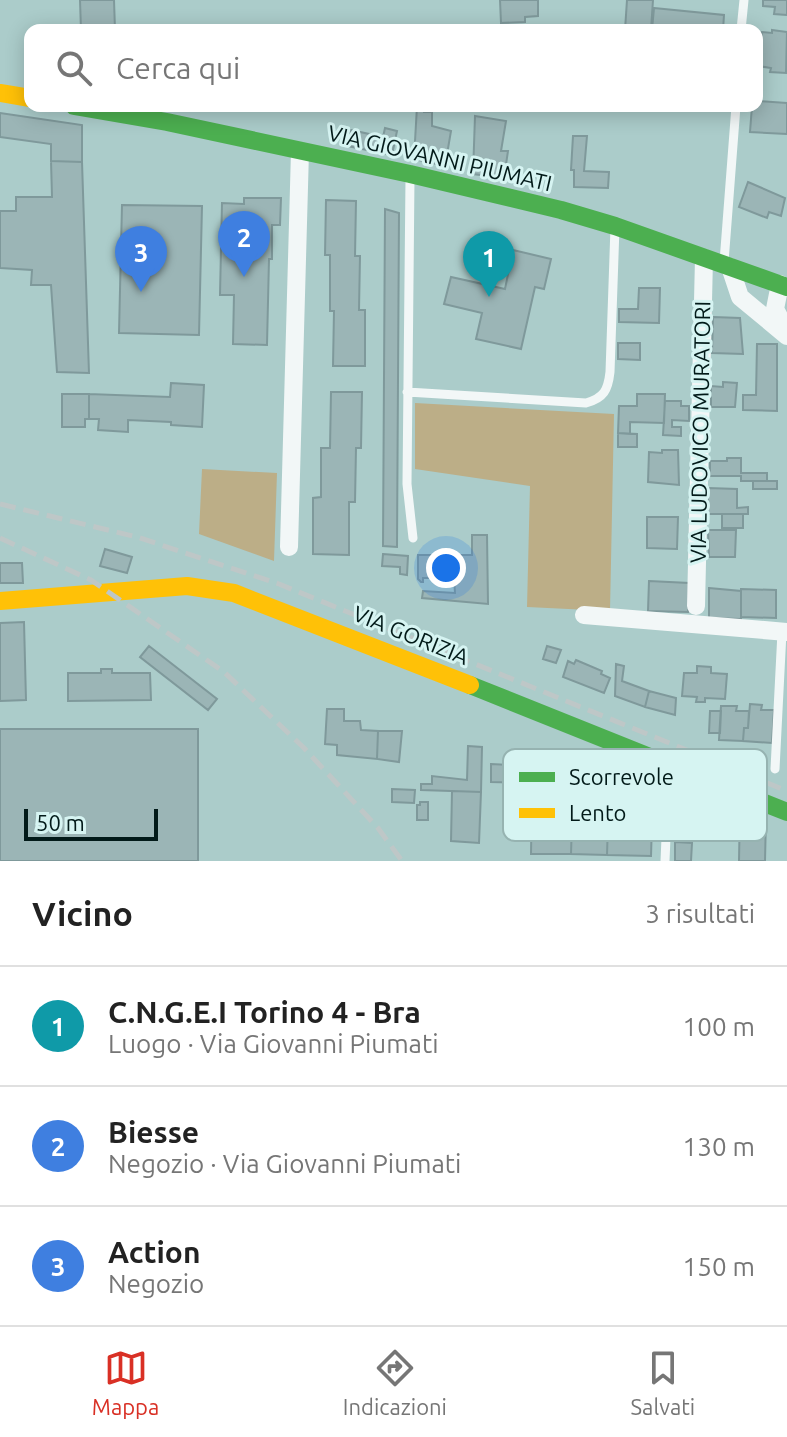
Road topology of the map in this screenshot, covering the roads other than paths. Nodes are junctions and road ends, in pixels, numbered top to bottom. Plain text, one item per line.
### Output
1 (744, 0) edge
2 (742, 24) edge
3 (0, 93) edge
4 (24, 97) edge
5 (109, 112) edge
6 (736, 112) edge
7 (300, 151) junction
8 (410, 174) junction
9 (615, 226) junction
10 (704, 258) junction
11 (727, 266) junction
12 (784, 286) edge
13 (787, 334) edge
14 (407, 392) junction
15 (413, 538) dead end
16 (289, 547) dead end
17 (0, 601) edge
18 (696, 606) dead end
19 (584, 615) dead end
20 (784, 632) edge
21 (629, 749) edge
22 (775, 769) dead end
23 (767, 804) edge
24 (787, 812) edge
25 (666, 841) edge
26 (665, 861) edge

1 - 2 lane
3 - 4 street
5 - 7 street, VIA GIOVANNI PIUMATI
6 - 11 lane
7 - 8 street, VIA GIOVANNI PIUMATI
7 - 16 street
8 - 9 street, VIA GIOVANNI PIUMATI
8 - 14 lane
9 - 10 street, VIA GIOVANNI PIUMATI
9 - 14 lane
10 - 11 street, VIA GIOVANNI PIUMATI
10 - 18 street, VIA LUDOVICO MURATORI
11 - 12 street, VIA GIOVANNI PIUMATI
11 - 13 street
12 - 13 street
14 - 15 lane
17 - 21 street, VIA GORIZIA
19 - 20 street
20 - 22 lane
23 - 24 street, VIA GORIZIA
25 - 26 lane

